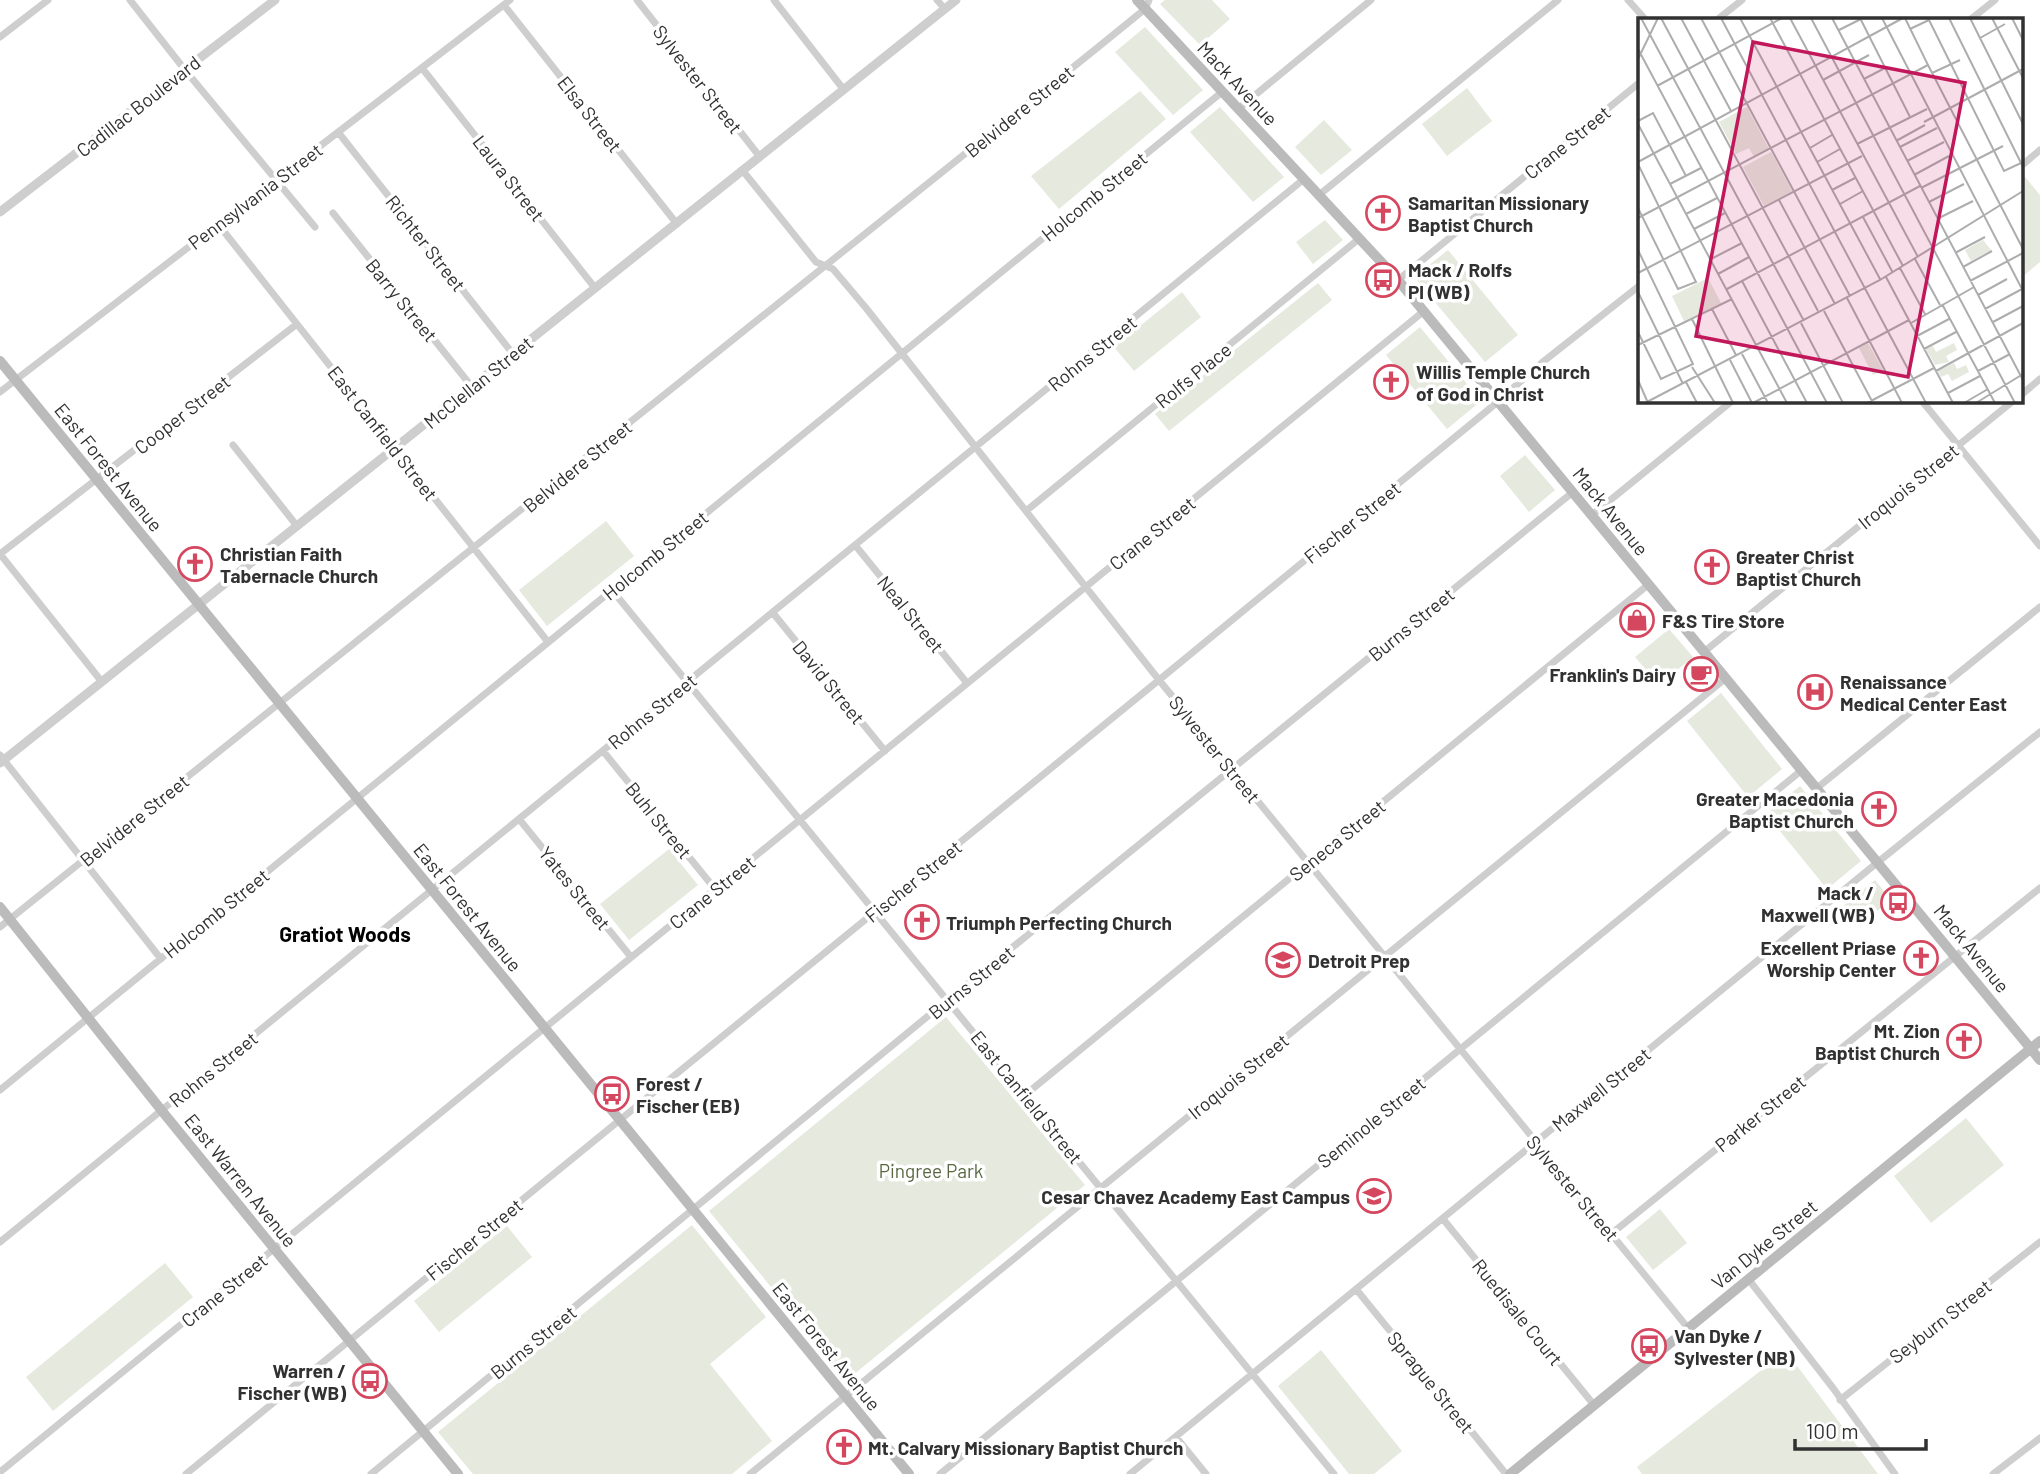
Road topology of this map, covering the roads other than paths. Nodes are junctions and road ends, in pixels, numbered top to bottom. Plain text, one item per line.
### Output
1 (48, 0) edge
2 (130, 0) edge
3 (275, 0) edge
4 (637, 0) edge
5 (774, 0) edge
6 (937, 0) edge
7 (956, 0) edge
8 (1137, 0) edge
9 (1371, 0) edge
10 (1558, 0) edge
11 (1628, 0) edge
12 (1742, 0) edge
13 (1995, 0) edge
14 (507, 2) edge
15 (1147, 5) edge
16 (944, 9) junction
17 (1644, 18) edge
18 (1719, 18) edge
19 (1972, 18) edge
20 (0, 37) edge
21 (422, 68) junction
22 (185, 70) junction
23 (1638, 84) edge
24 (844, 90) junction
25 (1222, 92) junction
26 (1238, 109) junction
27 (338, 132) junction
28 (2040, 150) edge
29 (760, 157) junction
30 (2022, 165) edge
31 (743, 171) junction
32 (277, 179) junction
33 (1304, 179) junction
34 (1319, 195) junction
35 (0, 212) edge
36 (333, 213) dead end
37 (218, 224) junction
38 (677, 224) junction
39 (315, 227) dead end
40 (1360, 238) junction
41 (825, 266) junction
42 (1398, 280) junction
43 (1638, 287) edge
44 (595, 288) junction
45 (1424, 311) junction
46 (297, 324) junction
47 (513, 354) junction
48 (902, 354) junction
49 (0, 361) edge
50 (2040, 379) edge
51 (16, 380) junction
52 (472, 387) junction
53 (0, 392) edge
54 (2022, 394) edge
55 (1498, 401) junction
56 (1731, 402) edge
57 (1923, 402) edge
58 (2012, 402) edge
59 (233, 445) dead end
60 (1958, 446) junction
61 (976, 447) junction
62 (395, 448) junction
63 (97, 480) junction
64 (1573, 492) junction
65 (1026, 511) junction
66 (1592, 515) junction
67 (297, 526) junction
68 (855, 545) junction
69 (2040, 546) edge
70 (475, 549) junction
71 (0, 554) edge
72 (1649, 584) junction
73 (1086, 587) junction
74 (612, 590) junction
75 (199, 605) junction
76 (2040, 607) edge
77 (772, 613) junction
78 (548, 642) junction
79 (1704, 651) junction
80 (1726, 678) junction
81 (1159, 680) junction
82 (102, 682) junction
83 (688, 682) junction
84 (967, 683) junction
85 (280, 704) junction
86 (2040, 732) edge
87 (603, 751) junction
88 (885, 751) junction
89 (1, 759) edge
90 (1802, 770) junction
91 (1232, 771) junction
92 (1817, 788) junction
93 (357, 798) junction
94 (519, 819) junction
95 (800, 820) junction
96 (84, 861) junction
97 (1878, 862) junction
98 (1308, 863) junction
99 (2040, 888) edge
100 (715, 889) junction
101 (432, 890) junction
102 (0, 907) edge
103 (875, 911) junction
104 (10, 919) junction
105 (0, 927) edge
106 (1956, 956) junction
107 (631, 957) junction
108 (1384, 957) junction
109 (161, 958) junction
110 (948, 1000) junction
111 (88, 1018) junction
112 (545, 1028) junction
113 (2036, 1045) edge
114 (1459, 1049) junction
115 (2040, 1060) edge
116 (0, 1090) edge
117 (1025, 1095) junction
118 (162, 1111) junction
119 (620, 1119) junction
120 (1535, 1143) junction
121 (1101, 1188) junction
122 (694, 1210) junction
123 (1443, 1219) junction
124 (1611, 1234) junction
125 (0, 1242) edge
126 (2040, 1242) edge
127 (274, 1249) junction
128 (1177, 1280) junction
129 (1749, 1280) junction
130 (1356, 1289) junction
131 (1688, 1328) junction
132 (349, 1340) junction
133 (1253, 1373) junction
134 (846, 1396) junction
135 (1840, 1400) junction
136 (1594, 1405) junction
137 (424, 1432) junction
138 (1176, 1437) junction
139 (2040, 1438) edge
140 (0, 1472) edge
141 (186, 1474) edge
142 (371, 1474) edge
143 (458, 1474) edge
144 (750, 1474) edge
145 (909, 1474) edge
146 (940, 1474) edge
147 (1130, 1474) edge
148 (1206, 1474) edge
149 (1334, 1474) edge
150 (1508, 1474) edge
151 (1895, 1474) edge
152 (1993, 1474) edge

1 - 20 street
2 - 22 street
3 - 22 street, Cadillac Boulevard
4 - 29 street, Sylvester Street
5 - 24 street
6 - 16 street
7 - 16 street, McClellan Street
8 - 15 main road, Mack Avenue
9 - 26 street
10 - 34 street
11 - 17 street
12 - 18 street
13 - 19 street
14 - 21 street, Pennsylvania Street
14 - 38 street, Elsa Street
15 - 25 main road, Mack Avenue
15 - 41 street, Belvidere Street
16 - 24 street, McClellan Street
21 - 27 street, Pennsylvania Street
21 - 44 street, Laura Street
22 - 32 street
22 - 35 street, Cadillac Boulevard
23 - 42 street, Crane Street
24 - 29 street, McClellan Street
25 - 26 main road, Mack Avenue
25 - 48 street, Holcomb Street
26 - 33 main road, Mack Avenue
27 - 32 street, Pennsylvania Street
27 - 47 street, Richter Street
28 - 30 street
29 - 31 street, McClellan Street
31 - 38 street, McClellan Street
31 - 41 street, Sylvester Street
32 - 37 street, Pennsylvania Street
32 - 39 street
33 - 34 main road, Mack Avenue
33 - 61 street, Rohns Street
34 - 40 main road, Mack Avenue
36 - 52 street, Barry Street
37 - 46 street, East Canfield Street
37 - 51 street, Pennsylvania Street
38 - 44 street, McClellan Street
40 - 42 main road, Mack Avenue
40 - 65 street, Rolfs Place
41 - 48 street, Sylvester Street
41 - 70 street, Belvidere Street
42 - 45 main road, Mack Avenue
43 - 55 street, Fischer Street
44 - 47 street, McClellan Street
45 - 55 main road, Mack Avenue
45 - 73 street, Crane Street
46 - 62 street, East Canfield Street
46 - 63 street, Cooper Street
47 - 52 street, McClellan Street
48 - 61 street, Sylvester Street
48 - 74 street, Holcomb Street
49 - 51 main road, East Forest Avenue
50 - 54 street
51 - 53 street, Pennsylvania Street
51 - 63 main road, East Forest Avenue
52 - 62 street, McClellan Street
55 - 64 main road, Mack Avenue
55 - 81 street, Fischer Street
56 - 66 street
57 - 60 street
58 - 60 street, Iroquois Street
59 - 67 street
60 - 69 street
60 - 79 street, Iroquois Street
61 - 65 street, Sylvester Street
61 - 68 street, Rohns Street
62 - 67 street, McClellan Street
62 - 70 street, East Canfield Street
63 - 71 street, Cooper Street
63 - 75 main road, East Forest Avenue
64 - 66 main road, Mack Avenue
64 - 91 street, Burns Street
65 - 73 street, Sylvester Street
66 - 72 main road, Mack Avenue
67 - 75 street, McClellan Street
68 - 77 street, Rohns Street
68 - 84 street, Neal Street
70 - 78 street, East Canfield Street
70 - 85 street, Belvidere Street
71 - 82 street
72 - 79 main road, Mack Avenue
72 - 98 street, Seneca Street
73 - 81 street, Sylvester Street
73 - 84 street, Crane Street
74 - 78 street, Holcomb Street
74 - 83 street, East Canfield Street
75 - 82 street, McClellan Street
75 - 85 main road, East Forest Avenue
76 - 92 street
77 - 83 street, Rohns Street
77 - 88 street, David Street
78 - 93 street, Holcomb Street
79 - 80 main road, Mack Avenue
80 - 90 main road, Mack Avenue
80 - 108 street, Iroquois Street
81 - 91 street, Sylvester Street
81 - 103 street, Fischer Street
82 - 89 street, McClellan Street
83 - 87 street, Rohns Street
83 - 95 street, East Canfield Street
84 - 88 street, Crane Street
85 - 93 main road, East Forest Avenue
85 - 96 street, Belvidere Street
86 - 97 street, Maxwell Street
87 - 94 street, Rohns Street
87 - 100 street, Buhl Street
88 - 95 street, Crane Street
89 - 96 street
90 - 92 main road, Mack Avenue
90 - 114 street, Seminole Street
91 - 98 street, Sylvester Street
91 - 110 street, Burns Street
92 - 97 main road, Mack Avenue
93 - 101 main road, East Forest Avenue
93 - 109 street, Holcomb Street
94 - 101 street, Rohns Street
94 - 107 street, Yates Street
95 - 100 street, Crane Street
95 - 103 street, East Canfield Street
96 - 104 street, Belvidere Street
96 - 109 street
97 - 106 main road, Mack Avenue
97 - 120 street, Maxwell Street
98 - 108 street, Sylvester Street
98 - 117 street, Seneca Street
99 - 106 street, Parker Street
100 - 107 street, Crane Street
101 - 112 main road, East Forest Avenue
101 - 118 street, Rohns Street
102 - 104 main road, East Warren Avenue
103 - 110 street, East Canfield Street
103 - 119 street, Fischer Street
104 - 105 street, Belvidere Street
104 - 111 main road, East Warren Avenue
106 - 113 main road, Mack Avenue
106 - 124 street, Parker Street
107 - 112 street, Crane Street
108 - 114 street, Sylvester Street
108 - 121 street, Iroquois Street
109 - 111 street, Holcomb Street
110 - 117 street, East Canfield Street
110 - 122 street, Burns Street
111 - 116 street, Holcomb Street
111 - 118 main road, East Warren Avenue
112 - 119 main road, East Forest Avenue
112 - 127 street, Crane Street
113 - 115 main road, Mack Avenue
113 - 129 main road, Van Dyke Street
114 - 120 street, Sylvester Street
114 - 128 street, Seminole Street
117 - 121 street, East Canfield Street
118 - 125 street, Rohns Street
118 - 127 main road, East Warren Avenue
119 - 122 main road, East Forest Avenue
119 - 132 street, Fischer Street
120 - 123 street, Maxwell Street
120 - 124 street, Sylvester Street
121 - 128 street, East Canfield Street
121 - 134 street, Iroquois Street
122 - 134 main road, East Forest Avenue
122 - 137 street, Burns Street
123 - 130 street, Maxwell Street
123 - 136 street, Ruedisale Court
124 - 131 street, Sylvester Street
126 - 135 street, Seyburn Street
127 - 132 main road, East Warren Avenue
127 - 140 street, Crane Street
128 - 133 street, East Canfield Street
128 - 146 street, Seminole Street
129 - 131 main road, Van Dyke Street
129 - 135 street
130 - 133 street, Maxwell Street
130 - 150 street, Sprague Street
131 - 136 main road, Van Dyke Street
132 - 137 main road, East Warren Avenue
132 - 141 street, Fischer Street
133 - 138 street, Maxwell Street
133 - 149 street, East Canfield Street
134 - 144 street, Iroquois Street
134 - 145 main road, East Forest Avenue
135 - 151 street
136 - 150 main road, Van Dyke Street
137 - 142 street, Burns Street
137 - 143 main road, East Warren Avenue
138 - 147 street, Maxwell Street
138 - 148 street
139 - 152 street

